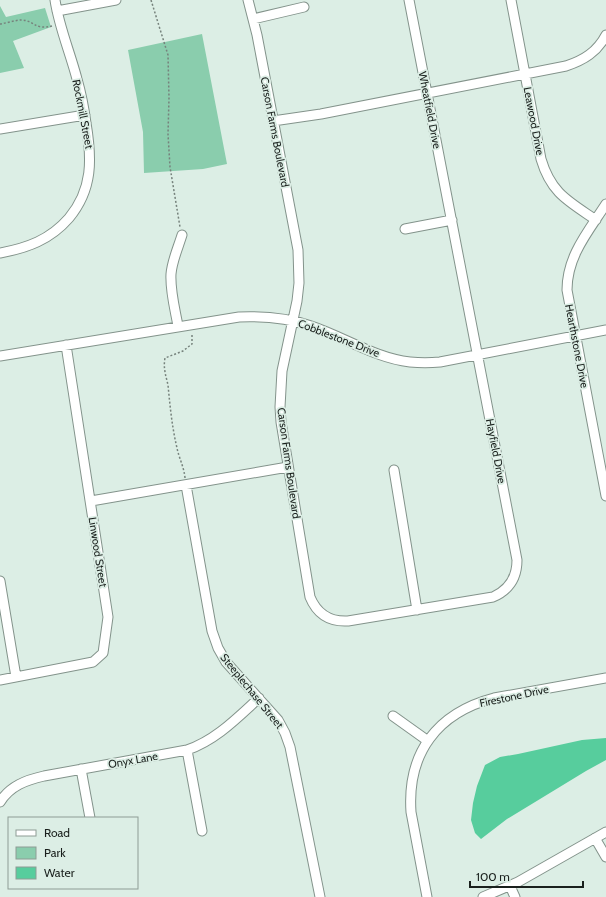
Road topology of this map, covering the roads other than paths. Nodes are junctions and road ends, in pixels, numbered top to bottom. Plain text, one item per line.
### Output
1 (55, 0) edge
2 (116, 0) edge
3 (248, 0) edge
4 (409, 0) edge
5 (511, 0) edge
6 (304, 7) dead end
7 (56, 11) junction
8 (253, 19) junction
9 (606, 35) edge
10 (525, 74) junction
11 (427, 93) junction
12 (85, 115) junction
13 (273, 121) junction
14 (0, 129) edge
15 (606, 204) edge
16 (452, 220) junction
17 (596, 220) junction
18 (405, 229) dead end
19 (182, 235) road end
20 (0, 253) edge
21 (293, 320) junction
22 (178, 326) junction
23 (606, 330) edge
24 (575, 336) junction
25 (66, 345) junction
26 (478, 355) junction
27 (0, 356) edge
28 (288, 467) junction
29 (394, 470) dead end
30 (186, 485) junction
31 (606, 496) edge
32 (91, 501) junction
33 (0, 581) edge
34 (417, 610) junction
35 (16, 677) junction
36 (606, 678) edge
37 (0, 680) edge
38 (259, 698) junction
39 (393, 716) dead end
40 (428, 741) junction
41 (187, 750) junction
42 (81, 769) junction
43 (0, 802) edge
44 (90, 817) edge
45 (202, 831) dead end
46 (606, 832) edge
47 (595, 838) junction
48 (606, 857) edge
49 (510, 886) junction
50 (320, 897) edge
51 (427, 897) edge
52 (483, 897) edge
53 (515, 897) edge

1 - 7 street, Rockmill Street
2 - 7 street
3 - 8 street, Carson Farms Boulevard
4 - 11 street, Wheatfield Drive
5 - 10 street, Leawood Drive
6 - 8 street
7 - 12 street, Rockmill Street
8 - 13 street, Carson Farms Boulevard
9 - 10 street
10 - 11 street
10 - 17 street, Leawood Drive
11 - 13 street
11 - 16 street, Wheatfield Drive
12 - 14 street
12 - 20 street, Rockmill Street
13 - 21 street, Carson Farms Boulevard
15 - 17 street, Hearthstone Drive
16 - 18 street
16 - 26 street, Hayfield Drive
17 - 24 street, Hearthstone Drive
19 - 22 street
21 - 22 street, Cobblestone Drive
21 - 26 street, Cobblestone Drive
21 - 28 street, Carson Farms Boulevard
22 - 25 street, Cobblestone Drive
23 - 24 street, Cobblestone Drive
24 - 26 street, Cobblestone Drive
24 - 31 street, Hearthstone Drive
25 - 27 street, Cobblestone Drive
25 - 32 street, Linwood Street
26 - 34 street, Hayfield Drive
28 - 30 street
28 - 34 street, Carson Farms Boulevard
29 - 34 street
30 - 32 street
30 - 38 street, Steeplechase Street
32 - 35 street, Linwood Street
33 - 35 street
35 - 37 street, Linwood Street
36 - 40 street, Firestone Drive
38 - 41 street, Onyx Lane
38 - 50 street, Steeplechase Street
39 - 40 street
40 - 51 street, Firestone Drive
41 - 42 street, Onyx Lane
41 - 45 street
42 - 43 street, Onyx Lane
42 - 44 street
46 - 47 street
47 - 48 street
47 - 49 street
49 - 52 street
49 - 53 street

